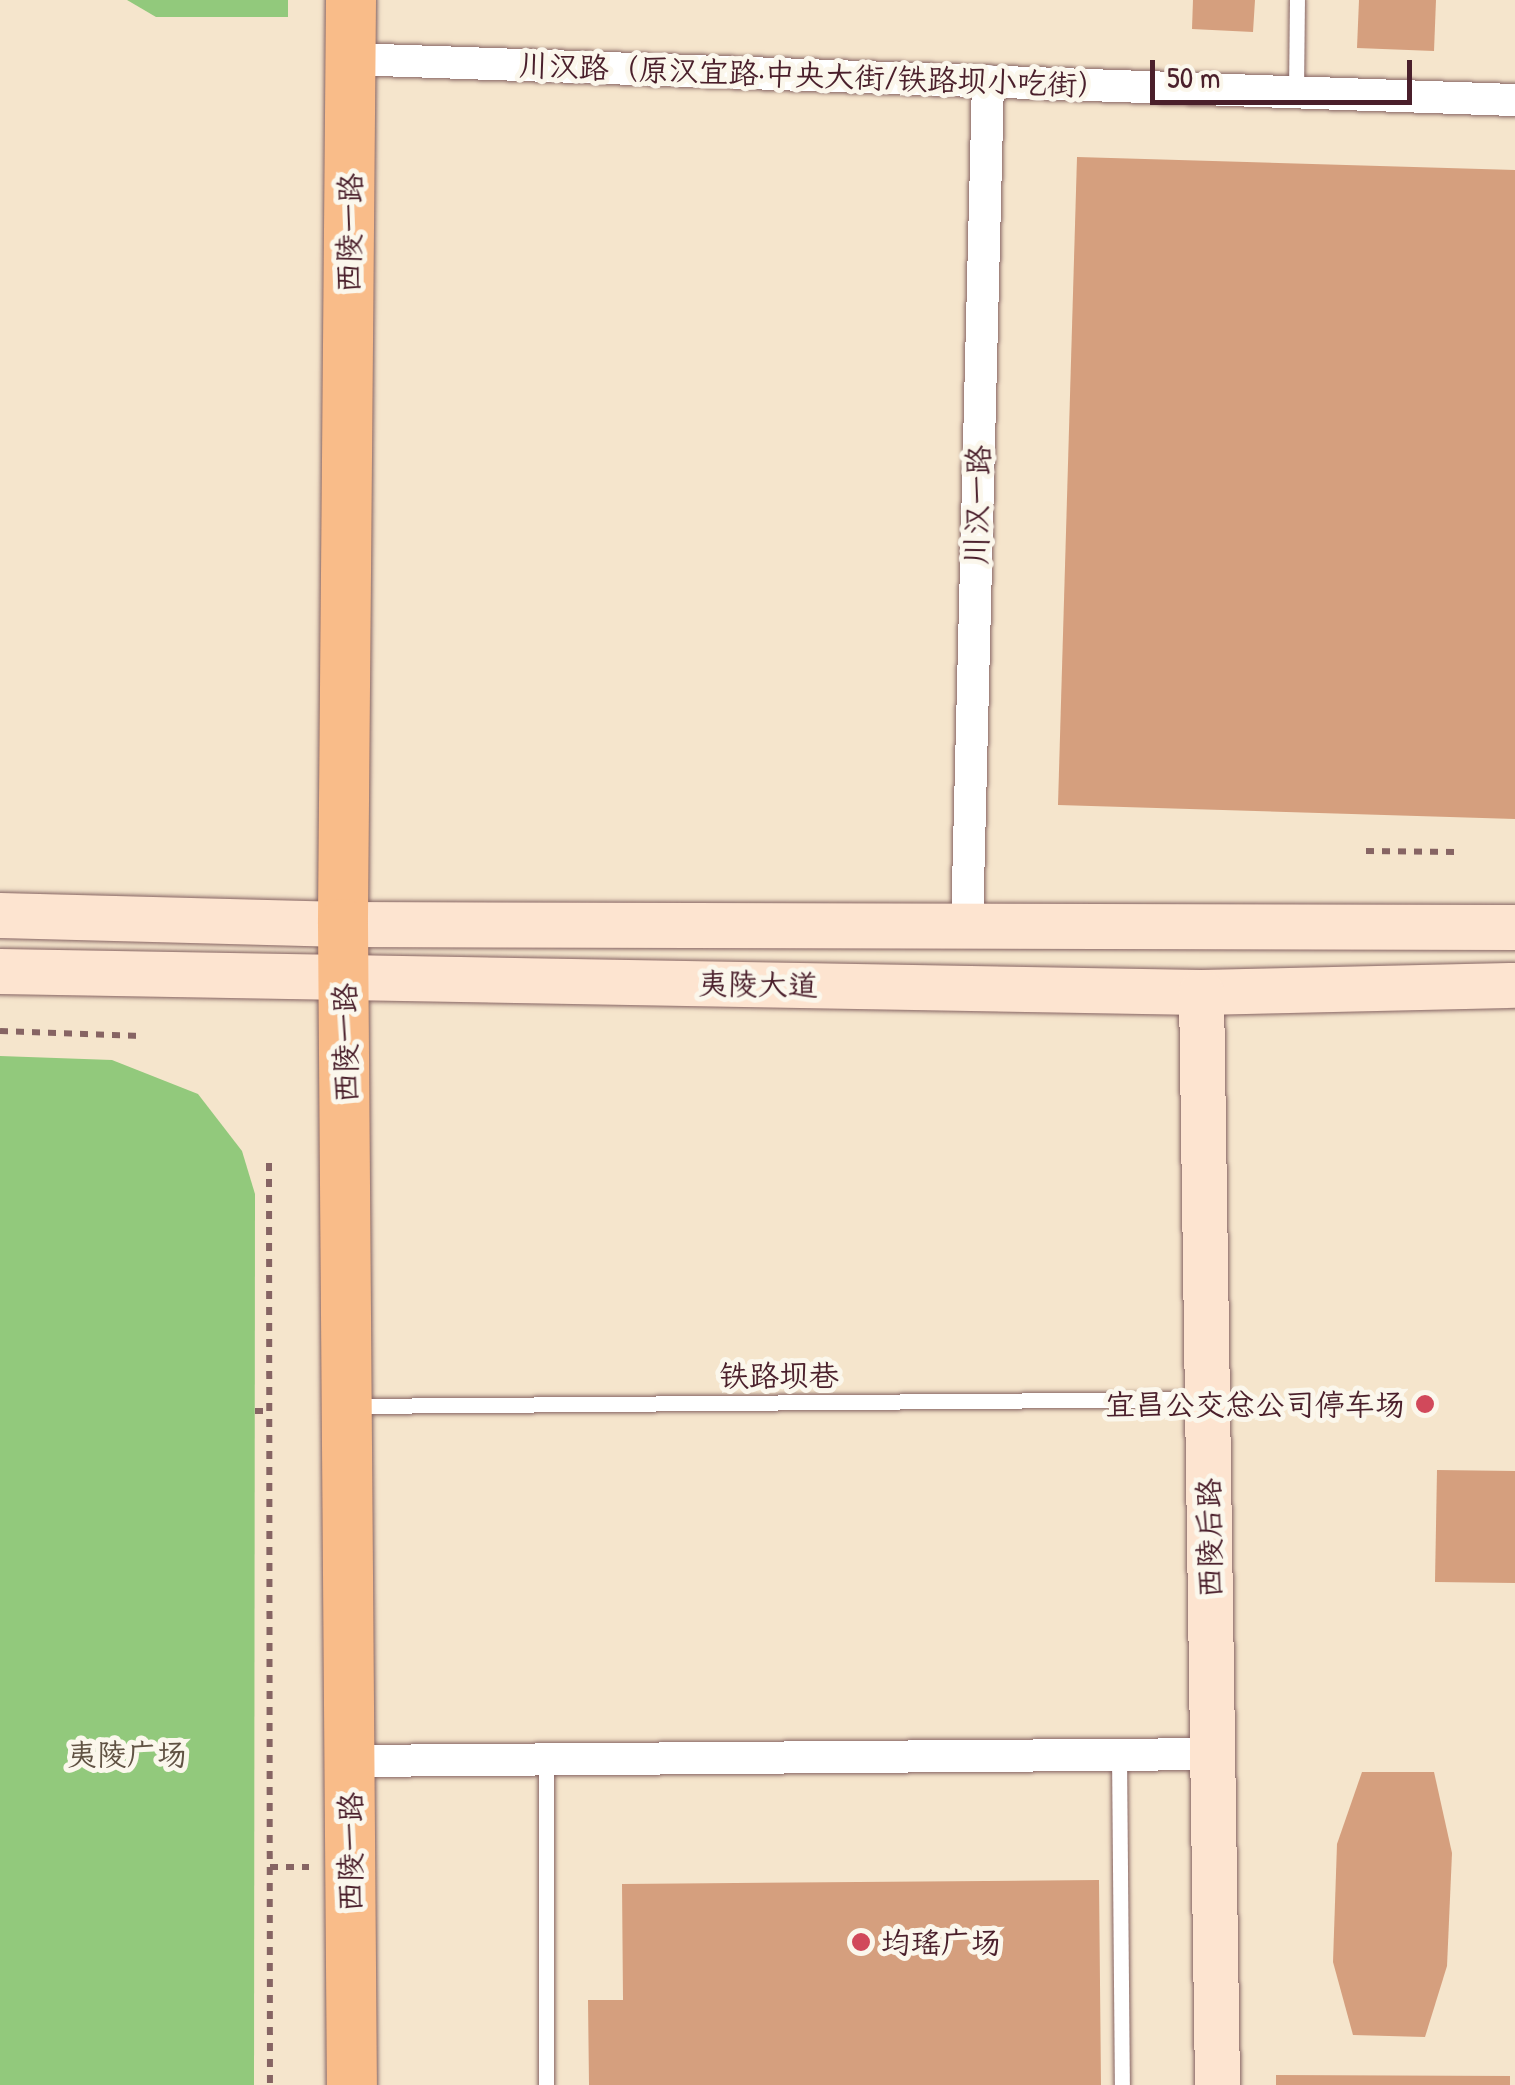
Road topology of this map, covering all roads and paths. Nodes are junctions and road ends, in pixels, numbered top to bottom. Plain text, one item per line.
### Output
1 (323, 0) edge
2 (351, 0) edge
3 (1297, 0) edge
4 (351, 59) junction
5 (988, 81) junction
6 (1296, 93) junction
7 (1515, 100) edge
8 (1366, 851) dead end
9 (1456, 852) dead end
10 (0, 915) edge
11 (330, 923) junction
12 (1515, 927) edge
13 (967, 928) junction
14 (0, 971) edge
15 (330, 977) junction
16 (1515, 986) edge
17 (1201, 992) junction
18 (0, 1031) edge
19 (141, 1036) dead end
20 (270, 1163) dead end
21 (1207, 1399) junction
22 (352, 1406) junction
23 (255, 1411) dead end
24 (270, 1411) junction
25 (1119, 1754) junction
26 (1212, 1754) junction
27 (546, 1759) junction
28 (350, 1761) junction
29 (320, 1866) junction
30 (270, 1867) junction
31 (270, 2085) edge
32 (318, 2085) edge
33 (352, 2085) edge
34 (546, 2085) edge
35 (1122, 2085) edge
36 (1217, 2085) edge

1 - 11 main road, 西陵一路
2 - 4 main road, 西陵一路
3 - 6 lane
4 - 5 street, 川汉路（原汉宜路·中央大街/铁路坝小吃街）
4 - 11 main road, 西陵一路
5 - 6 street, 川汉路（原汉宜路·中央大街/铁路坝小吃街）
5 - 13 street, 川汉一路
6 - 7 street, 川汉路（原汉宜路·中央大街/铁路坝小吃街）
8 - 9 path
10 - 11 main road, 夷陵大道
11 - 13 main road, 夷陵大道
11 - 15 main road, 西陵一路
12 - 13 main road, 夷陵大道
14 - 15 main road, 夷陵大道
15 - 17 main road, 夷陵大道
15 - 22 main road, 西陵一路
15 - 29 main road, 西陵一路
16 - 17 main road, 夷陵大道
17 - 21 main road, 西陵后路
18 - 19 path
20 - 24 path
21 - 22 lane, 铁路坝巷
21 - 26 main road, 西陵后路
22 - 28 main road, 西陵一路
23 - 24 path
24 - 30 path
25 - 26 street
25 - 27 street
25 - 35 lane
26 - 36 main road, 西陵后路
27 - 28 street
27 - 34 lane
28 - 33 main road, 西陵一路
29 - 30 path
29 - 32 main road, 西陵一路
30 - 31 path

